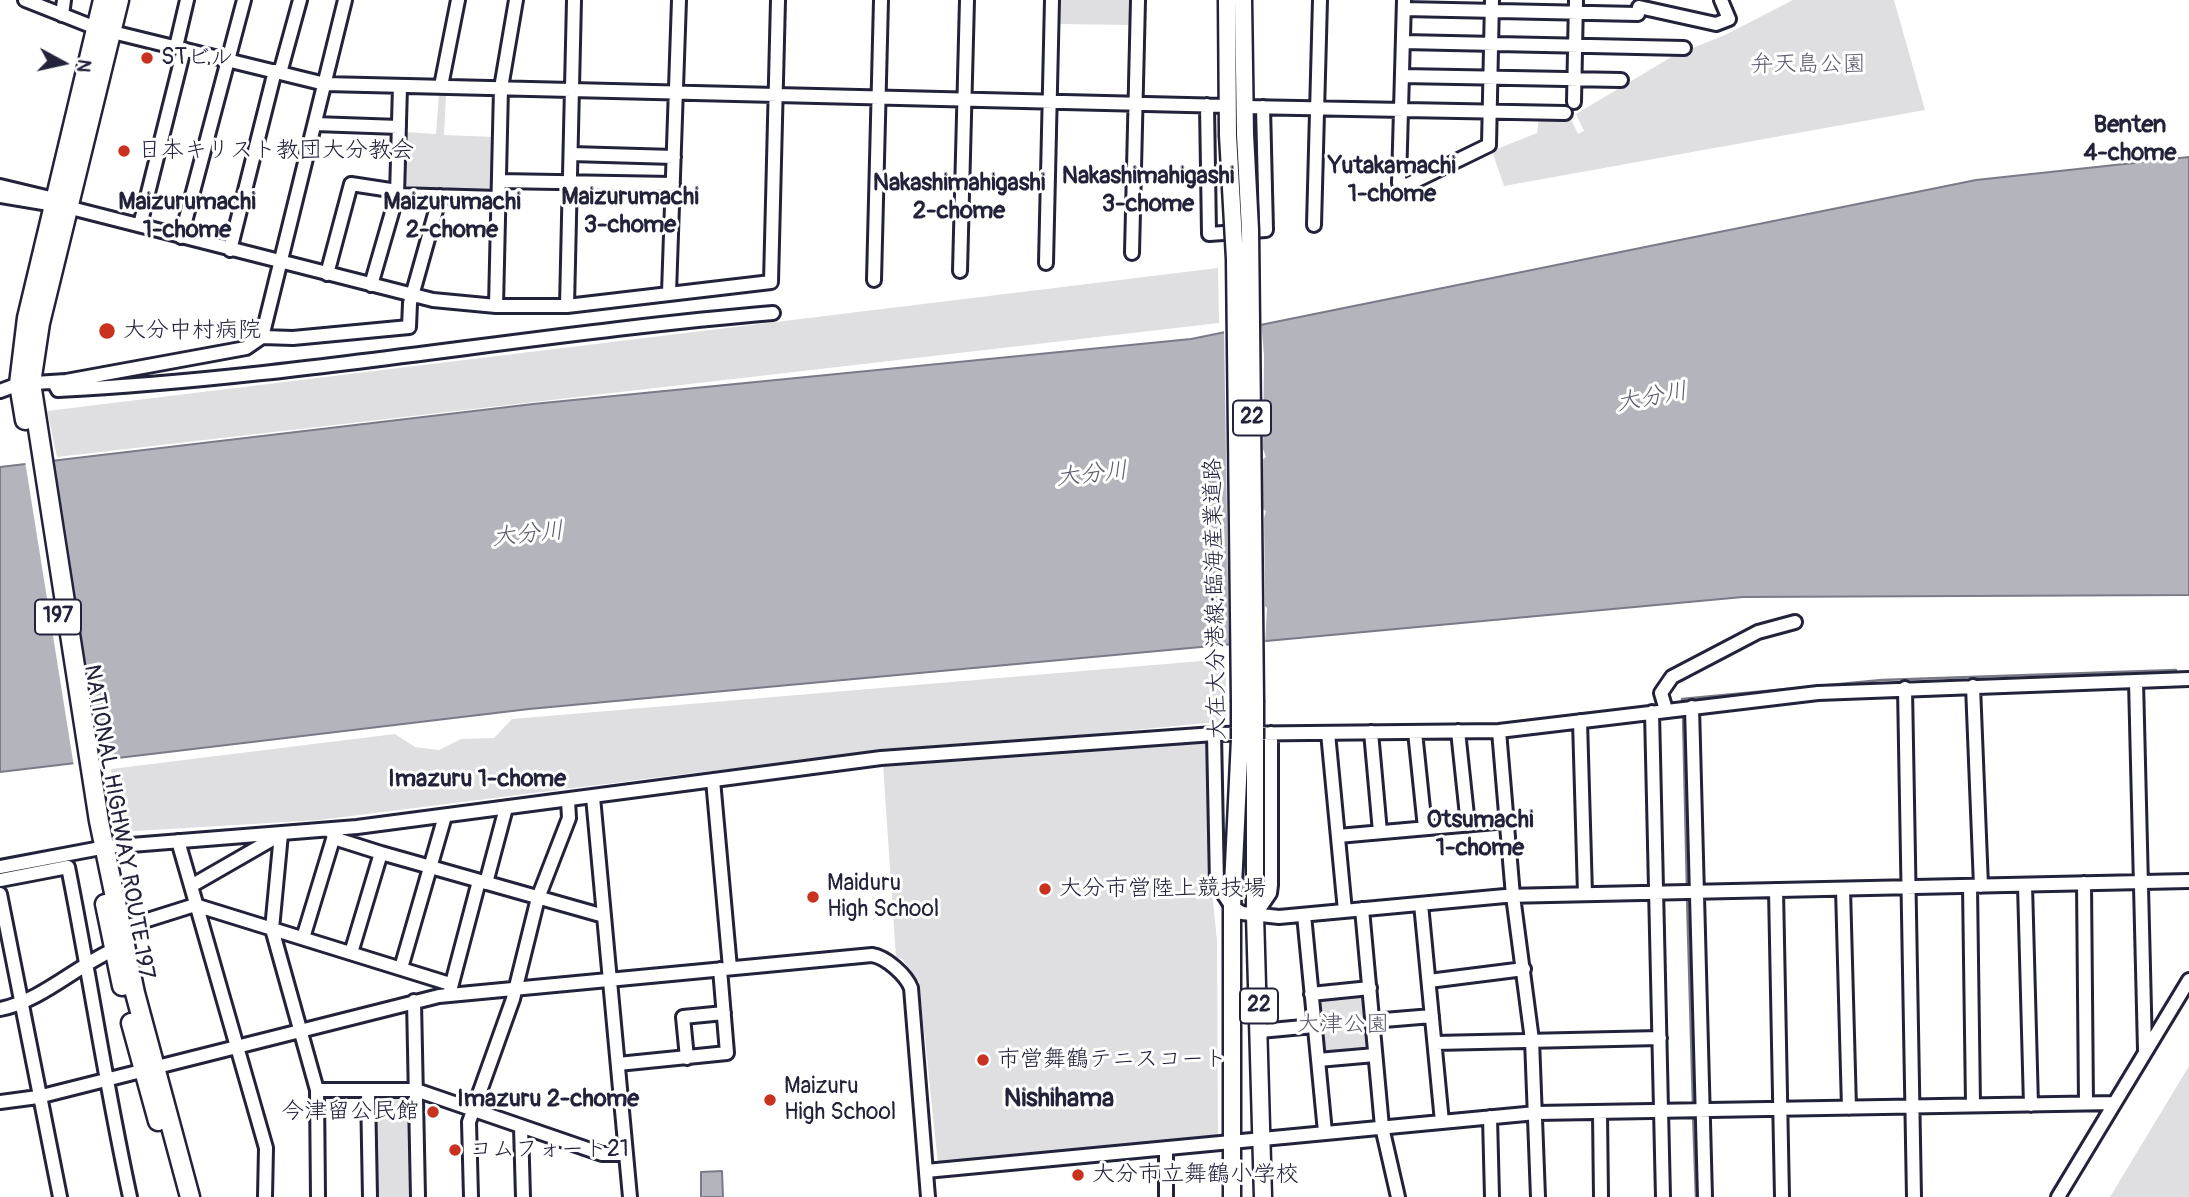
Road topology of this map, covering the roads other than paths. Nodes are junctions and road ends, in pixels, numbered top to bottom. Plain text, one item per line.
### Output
1 (25, 0) edge
2 (64, 0) edge
3 (103, 0) edge
4 (119, 0) edge
5 (187, 0) edge
6 (244, 0) edge
7 (300, 0) edge
8 (345, 0) edge
9 (458, 0) edge
10 (516, 0) edge
11 (574, 0) edge
12 (679, 0) edge
13 (778, 0) edge
14 (881, 0) edge
15 (967, 0) edge
16 (1052, 0) edge
17 (1138, 0) edge
18 (1227, 0) edge
19 (1242, 0) edge
20 (1320, 0) edge
21 (1721, 0) edge
22 (1637, 2) edge
23 (1404, 4) edge
24 (1492, 5) edge
25 (1575, 6) edge
26 (62, 15) junction
27 (104, 29) junction
28 (1403, 42) junction
29 (1491, 44) junction
30 (1574, 46) junction
31 (180, 48) junction
32 (1684, 48) dead end
33 (228, 60) junction
34 (277, 72) junction
35 (1402, 76) junction
36 (1490, 76) junction
37 (1574, 79) junction
38 (1621, 80) dead end
39 (325, 84) junction
40 (400, 86) junction
41 (441, 86) junction
42 (501, 88) junction
43 (572, 89) junction
44 (676, 92) junction
45 (776, 94) junction
46 (878, 97) junction
47 (964, 99) junction
48 (1050, 101) junction
49 (1574, 102) dead end
50 (1136, 103) junction
51 (1207, 105) junction
52 (1227, 106) junction
53 (1244, 107) junction
54 (1263, 107) junction
55 (1317, 108) junction
56 (1401, 110) junction
57 (1489, 111) junction
58 (1565, 113) dead end
59 (315, 124) junction
60 (399, 127) junction
61 (571, 154) junction
62 (674, 157) junction
63 (499, 181) junction
64 (570, 182) junction
65 (673, 184) junction
66 (0, 186) edge
67 (397, 193) junction
68 (0, 196) edge
69 (440, 197) junction
70 (498, 198) junction
71 (60, 206) junction
72 (140, 225) junction
73 (1314, 225) dead end
74 (181, 237) junction
75 (230, 250) junction
76 (1132, 253) dead end
77 (281, 263) junction
78 (1046, 263) dead end
79 (960, 271) dead end
80 (327, 274) junction
81 (874, 280) dead end
82 (371, 285) junction
83 (669, 293) junction
84 (413, 295) junction
85 (496, 306) junction
86 (567, 306) junction
87 (773, 313) dead end
88 (262, 337) junction
89 (25, 383) junction
90 (54, 383) junction
91 (0, 391) edge
92 (1795, 622) dead end
93 (2189, 679) edge
94 (2136, 681) junction
95 (1973, 686) junction
96 (1905, 688) junction
97 (1248, 702) junction
98 (1681, 708) junction
99 (1652, 712) junction
100 (1580, 721) junction
101 (1458, 731) junction
102 (1499, 731) junction
103 (1371, 732) junction
104 (1415, 732) junction
105 (1248, 733) junction
106 (1271, 733) junction
107 (1328, 733) junction
108 (1214, 734) junction
109 (713, 780) junction
110 (593, 797) junction
111 (568, 800) junction
112 (506, 808) junction
113 (446, 816) junction
114 (1507, 821) junction
115 (1468, 824) junction
116 (1425, 828) junction
117 (1380, 832) junction
118 (332, 833) junction
119 (281, 834) junction
120 (1338, 836) junction
121 (178, 841) junction
122 (101, 848) junction
123 (381, 853) junction
124 (0, 867) edge
125 (430, 867) junction
126 (0, 880) edge
127 (2189, 881) edge
128 (483, 882) junction
129 (2140, 882) junction
130 (2084, 883) junction
131 (2025, 884) junction
132 (191, 886) junction
133 (1975, 886) junction
134 (1909, 887) junction
135 (1843, 889) junction
136 (1776, 890) junction
137 (1691, 892) junction
138 (1656, 893) junction
139 (0, 894) edge
140 (1585, 894) junction
141 (1513, 896) junction
142 (538, 898) junction
143 (1421, 904) junction
144 (195, 905) junction
145 (1231, 907) junction
146 (1363, 909) junction
147 (1345, 911) junction
148 (1255, 915) junction
149 (1304, 915) junction
150 (604, 916) junction
151 (122, 928) junction
152 (272, 929) junction
153 (303, 938) junction
154 (113, 950) junction
155 (351, 953) junction
156 (87, 962) junction
157 (401, 968) junction
158 (1524, 968) junction
159 (725, 969) junction
160 (610, 979) junction
161 (2189, 979) edge
162 (1429, 981) junction
163 (516, 988) junction
164 (1370, 988) junction
165 (450, 989) junction
166 (1311, 993) junction
167 (414, 1001) junction
168 (21, 1005) junction
169 (0, 1009) edge
170 (724, 1013) junction
171 (1432, 1016) junction
172 (1372, 1021) junction
173 (1314, 1026) junction
174 (299, 1031) junction
175 (1260, 1031) junction
176 (1660, 1038) junction
177 (1532, 1040) junction
178 (1435, 1043) junction
179 (238, 1046) junction
180 (2145, 1051) junction
181 (1375, 1055) junction
182 (687, 1058) junction
183 (1318, 1060) junction
184 (618, 1064) junction
185 (150, 1069) junction
186 (105, 1080) junction
187 (317, 1090) junction
188 (416, 1090) junction
189 (368, 1091) junction
190 (38, 1097) junction
191 (0, 1102) edge
192 (2086, 1103) junction
193 (2113, 1103) junction
194 (2031, 1104) junction
195 (1973, 1105) junction
196 (1913, 1107) junction
197 (1849, 1108) junction
198 (1780, 1109) junction
199 (474, 1110) junction
200 (1696, 1110) junction
201 (1661, 1111) junction
202 (1536, 1113) junction
203 (1600, 1113) junction
204 (1490, 1118) junction
205 (1443, 1122) junction
206 (521, 1127) junction
207 (1382, 1127) junction
208 (1325, 1132) junction
209 (1263, 1139) junction
210 (1231, 1142) junction
211 (1166, 1148) junction
212 (626, 1154) junction
213 (926, 1171) junction
214 (60, 1197) edge
215 (130, 1197) edge
216 (179, 1197) edge
217 (190, 1197) edge
218 (265, 1197) edge
219 (318, 1197) edge
220 (370, 1197) edge
221 (418, 1197) edge
222 (471, 1197) edge
223 (523, 1197) edge
224 (630, 1197) edge
225 (928, 1197) edge
226 (1166, 1197) edge
227 (1232, 1197) edge
228 (1263, 1197) edge
229 (1398, 1197) edge
230 (1492, 1197) edge
231 (1538, 1197) edge
232 (1601, 1197) edge
233 (1663, 1197) edge
234 (1705, 1197) edge
235 (1782, 1197) edge
236 (1914, 1197) edge
237 (2058, 1197) edge

1 - 26 street
2 - 26 street
3 - 27 highway, 197
4 - 27 highway, 197
5 - 31 street
6 - 33 street
7 - 34 street
8 - 39 street
9 - 41 street
10 - 42 street
11 - 43 street
12 - 44 street
13 - 45 street
14 - 46 street
15 - 47 street
16 - 48 street
17 - 50 street
18 - 52 main road, 大在大分港線;臨海産業道路 / 22
19 - 53 main road, 大在大分港線;臨海産業道路 / 22
20 - 55 street
21 - 22 street
22 - 25 street
23 - 24 street
23 - 28 street
24 - 25 street
24 - 29 street
25 - 30 street
26 - 27 street
27 - 31 street
27 - 71 highway, 197
28 - 29 street
28 - 35 street
29 - 30 street
29 - 36 street
30 - 32 street
30 - 37 street
31 - 33 street
31 - 72 street
33 - 34 street
33 - 74 street
34 - 39 street
34 - 75 street
35 - 36 street
35 - 56 street
36 - 37 street
36 - 57 street
37 - 38 street
37 - 49 street
39 - 40 street
39 - 59 street
40 - 41 street
40 - 60 street
41 - 42 street
42 - 43 street
42 - 63 street
43 - 44 street
43 - 61 street
44 - 45 street
44 - 62 street
45 - 46 street
45 - 83 street
46 - 47 street
46 - 81 street
47 - 48 street
47 - 79 street
48 - 50 street
48 - 78 street
50 - 51 street
50 - 76 street
51 - 52 street
51 - 54 street
52 - 97 main road, 大在大分港線;臨海産業道路 / 22, bridge
53 - 54 street
53 - 97 main road, 大在大分港線;臨海産業道路 / 22, bridge
54 - 55 street
55 - 56 street
55 - 73 street
56 - 57 street
56 - 57 street
57 - 58 street
59 - 60 street
59 - 77 street
60 - 67 street
61 - 62 street
61 - 64 street
62 - 65 street
63 - 64 street
63 - 70 street
64 - 65 street
64 - 86 street
65 - 83 street
66 - 71 street
67 - 69 street
67 - 80 street
67 - 82 street
68 - 71 street
69 - 70 street
69 - 84 street
70 - 85 street
71 - 72 street
71 - 89 highway, NATIONAL HIGHWAY ROUTE 197 / 197
72 - 74 street
74 - 75 street
75 - 77 street
77 - 80 street
77 - 88 street
80 - 82 street
82 - 84 street
83 - 86 street
84 - 85 street
84 - 88 street
85 - 86 street
87 - 90 street
88 - 90 street
89 - 90 street
89 - 91 street
89 - 122 highway, NATIONAL HIGHWAY ROUTE 197 / 197
92 - 98 street
93 - 94 street
94 - 95 street
94 - 129 street
95 - 96 street
95 - 133 street
96 - 98 street
96 - 134 street
97 - 105 main road, 大在大分港線;臨海産業道路 / 22
98 - 99 street
98 - 137 street
99 - 100 street
99 - 138 street
100 - 102 street
100 - 140 street
101 - 102 street
101 - 104 street
101 - 115 street
102 - 114 street
103 - 104 street
103 - 107 street
103 - 117 street
104 - 116 street
105 - 145 main road, 大在大分港線;臨海産業道路 / 22
105 - 148 main road, 大在大分港線;臨海産業道路 / 22
106 - 107 street
106 - 108 street
106 - 148 street
107 - 120 street
108 - 109 street
108 - 145 street
109 - 110 street
109 - 159 street
110 - 111 street
110 - 150 street
111 - 112 street
111 - 142 street
112 - 113 street
112 - 128 street
113 - 118 street
113 - 125 street
114 - 115 street
114 - 141 street
115 - 116 street
116 - 117 street
117 - 120 street
118 - 119 street
118 - 123 street
118 - 153 street
119 - 121 street
119 - 132 street
119 - 152 street
120 - 147 street
121 - 122 street
121 - 132 street
122 - 124 street
122 - 151 highway, NATIONAL HIGHWAY ROUTE 197 / 197
122 - 154 highway, NATIONAL HIGHWAY ROUTE 197 / 197
123 - 125 street
123 - 155 street
125 - 128 street
125 - 157 street
126 - 156 street
127 - 129 street
128 - 142 street
128 - 165 street
129 - 130 street
129 - 180 street
130 - 131 street
130 - 192 street
131 - 133 street
131 - 194 street
132 - 144 street
133 - 134 street
133 - 195 street
134 - 135 street
134 - 196 street
135 - 136 street
135 - 197 street
136 - 137 street
136 - 198 street
137 - 138 street
137 - 200 street
138 - 140 street
138 - 176 street
139 - 168 street
140 - 141 street
141 - 143 street
141 - 158 street
142 - 150 street
142 - 163 street
143 - 146 street
143 - 162 street
144 - 151 street
144 - 152 street
144 - 179 street
145 - 148 street
145 - 210 main road, 大在大分港線;臨海産業道路 / 22
146 - 147 street
146 - 164 street
147 - 149 street
148 - 149 street
148 - 175 main road, 大在大分港線;臨海産業道路 / 22
149 - 166 street
150 - 160 street
151 - 185 highway, NATIONAL HIGHWAY ROUTE 197 / 197
152 - 153 street
152 - 174 street
153 - 155 street
154 - 156 street
154 - 185 highway, NATIONAL HIGHWAY ROUTE 197 / 197
155 - 157 street
156 - 168 street
156 - 186 street
157 - 165 street
158 - 162 street
158 - 177 street
159 - 160 street
159 - 170 street
159 - 213 street
160 - 163 street
160 - 184 street
161 - 180 street
162 - 171 street
163 - 165 street
163 - 199 street
164 - 166 street
164 - 172 street
165 - 167 street
166 - 173 street
167 - 174 street
167 - 188 street
168 - 169 street
168 - 190 street
170 - 182 street
170 - 182 street
171 - 172 street
171 - 178 street
172 - 181 street
173 - 175 street
173 - 183 street
174 - 179 street
174 - 187 street
175 - 209 main road, 大在大分港線;臨海産業道路 / 22
176 - 177 street
176 - 201 street
177 - 178 street
177 - 202 street
178 - 205 street
179 - 185 street
179 - 218 street
180 - 193 street
181 - 183 street
181 - 207 street
182 - 184 street
183 - 208 street
184 - 212 street
185 - 186 street
185 - 216 highway, NATIONAL HIGHWAY ROUTE 197 / 197
185 - 217 highway, NATIONAL HIGHWAY ROUTE 197 / 197
186 - 190 street
186 - 215 street
187 - 189 street
187 - 219 street
188 - 189 street
188 - 199 street
188 - 221 street
189 - 220 street
190 - 191 street
190 - 214 street
192 - 193 street
192 - 194 street
193 - 237 street
194 - 195 street
195 - 196 street
196 - 197 street
196 - 236 street
197 - 198 street
198 - 200 street
198 - 235 street
199 - 206 street
199 - 222 street
200 - 201 street
200 - 234 street
201 - 203 street
201 - 233 street
202 - 203 street
202 - 204 street
202 - 231 street
203 - 232 street
204 - 205 street
204 - 230 street
205 - 207 street
206 - 212 street
206 - 223 street
207 - 208 street
207 - 229 street
208 - 209 street
209 - 210 street
209 - 228 main road, 大在大分港線;臨海産業道路 / 22
210 - 211 street
210 - 227 main road, 大在大分港線;臨海産業道路 / 22
211 - 213 street
211 - 226 street
212 - 224 street
213 - 225 street

